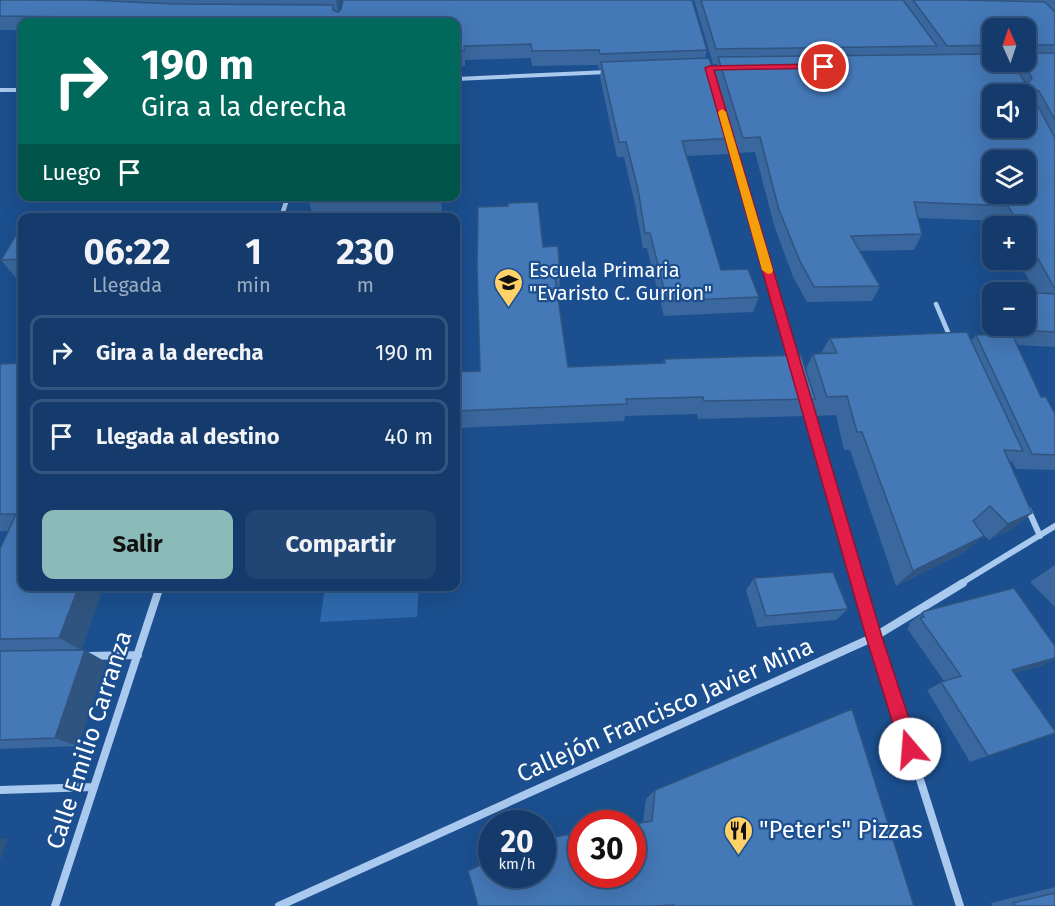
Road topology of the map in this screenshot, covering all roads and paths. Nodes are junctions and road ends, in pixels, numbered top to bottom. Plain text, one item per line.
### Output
1 (617, 72) edge
2 (460, 79) edge
3 (0, 90) edge
4 (18, 90) edge
5 (729, 136) edge
6 (936, 304) dead end
7 (955, 346) edge
8 (798, 375) edge
9 (805, 398) edge
10 (1026, 504) edge
11 (1055, 526) edge
12 (1040, 536) junction
13 (158, 591) edge
14 (874, 637) junction
15 (138, 655) junction
16 (80, 656) edge
17 (94, 787) junction
18 (0, 790) edge
19 (55, 906) edge
20 (279, 906) edge
21 (960, 906) edge

1 - 2 street
3 - 4 street
5 - 8 street
6 - 7 street
9 - 14 street
10 - 12 street
11 - 12 street, Callejón Francisco Javier Mina
12 - 14 street, Callejón Francisco Javier Mina
13 - 15 street, Calle Emilio Carranza
14 - 20 street, Callejón Francisco Javier Mina
14 - 21 street
15 - 16 street
15 - 17 street, Calle Emilio Carranza
17 - 18 street
17 - 19 street, Calle Emilio Carranza

